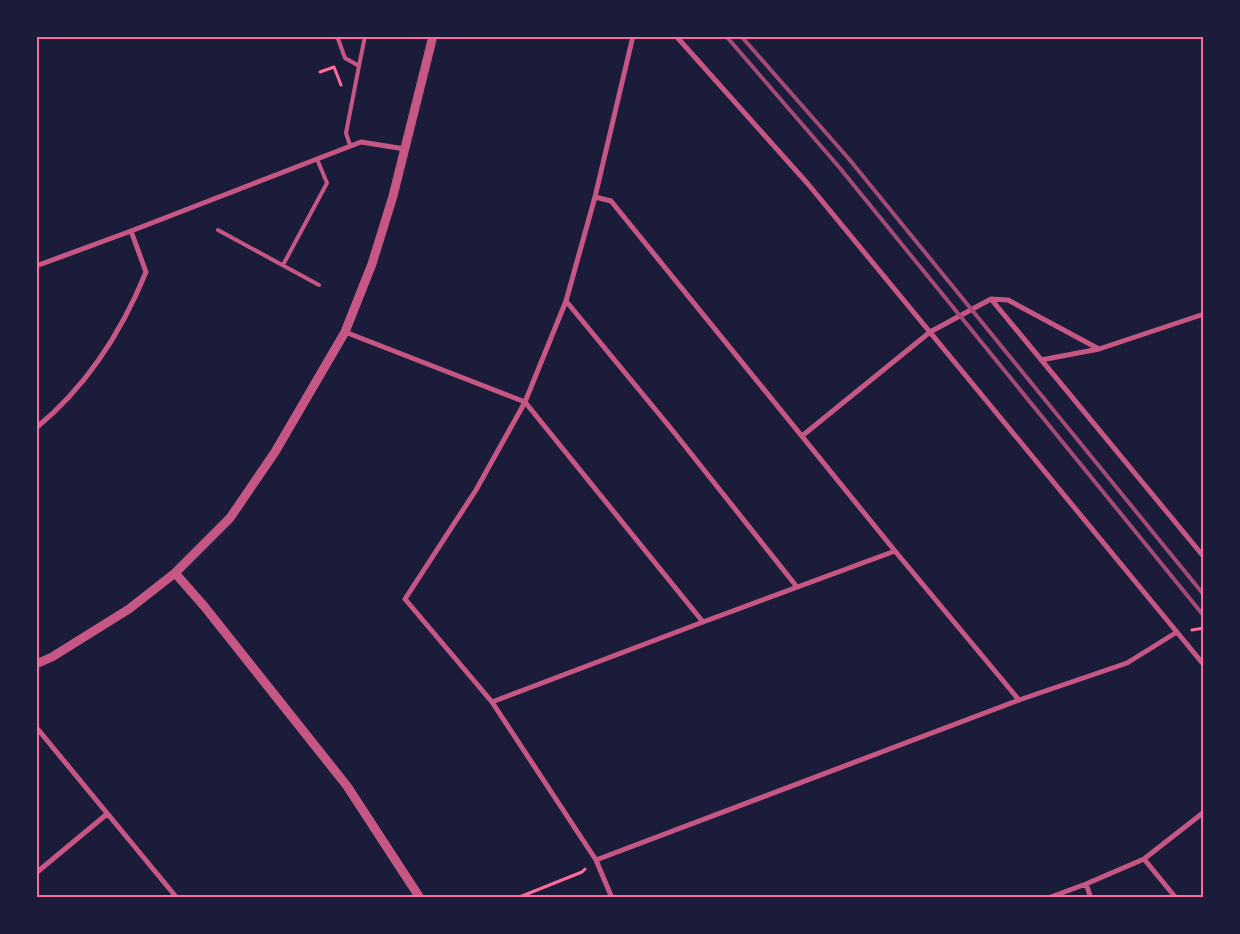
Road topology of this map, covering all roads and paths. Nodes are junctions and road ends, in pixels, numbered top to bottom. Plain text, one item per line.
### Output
1 (337, 36) edge
2 (365, 36) edge
3 (434, 36) edge
4 (633, 36) edge
5 (676, 36) edge
6 (331, 59) dead end
7 (359, 66) junction
8 (334, 67) junction
9 (320, 72) dead end
10 (341, 86) dead end
11 (350, 146) junction
12 (405, 149) junction
13 (317, 158) junction
14 (595, 197) junction
15 (218, 230) dead end
16 (131, 231) junction
17 (283, 265) junction
18 (36, 266) edge
19 (319, 285) dead end
20 (992, 299) junction
21 (566, 301) junction
22 (1204, 314) edge
23 (345, 332) junction
24 (930, 332) junction
25 (1099, 349) junction
26 (1041, 360) junction
27 (525, 402) junction
28 (36, 428) edge
29 (802, 436) junction
30 (895, 551) junction
31 (1204, 557) edge
32 (175, 572) junction
33 (797, 587) junction
34 (703, 622) junction
35 (1177, 632) junction
36 (36, 664) edge
37 (1204, 665) edge
38 (1019, 700) junction
39 (492, 702) junction
40 (36, 727) edge
41 (1204, 812) edge
42 (107, 814) junction
43 (1144, 859) junction
44 (596, 860) junction
45 (36, 873) edge
46 (1086, 884) junction
47 (177, 898) edge
48 (420, 898) edge
49 (517, 898) edge
50 (612, 898) edge
51 (1048, 898) edge
52 (1091, 898) edge
53 (1176, 898) edge

1 - 7 lane
2 - 7 lane
3 - 12 street
4 - 14 street
5 - 24 street
6 - 8 path
7 - 11 lane
8 - 9 path
8 - 10 path
11 - 12 street
11 - 13 street
12 - 23 street
13 - 16 street
13 - 17 lane
14 - 21 street
14 - 29 street
15 - 17 lane
16 - 18 street
16 - 28 street
17 - 19 lane
20 - 24 street
20 - 25 street
20 - 26 street
21 - 27 street
21 - 33 street
22 - 25 street
23 - 27 street
23 - 32 street
24 - 29 street
24 - 35 street
25 - 26 street
26 - 31 street
27 - 34 street
27 - 39 street
29 - 30 street
30 - 33 street
30 - 38 street
32 - 36 street
32 - 48 street
33 - 34 street
34 - 39 street
35 - 37 street
35 - 38 street
38 - 44 street
39 - 44 street
40 - 42 street
41 - 43 street
42 - 45 street
42 - 47 street
43 - 46 street
43 - 53 street
44 - 49 path
44 - 50 street
46 - 51 street
46 - 52 street

